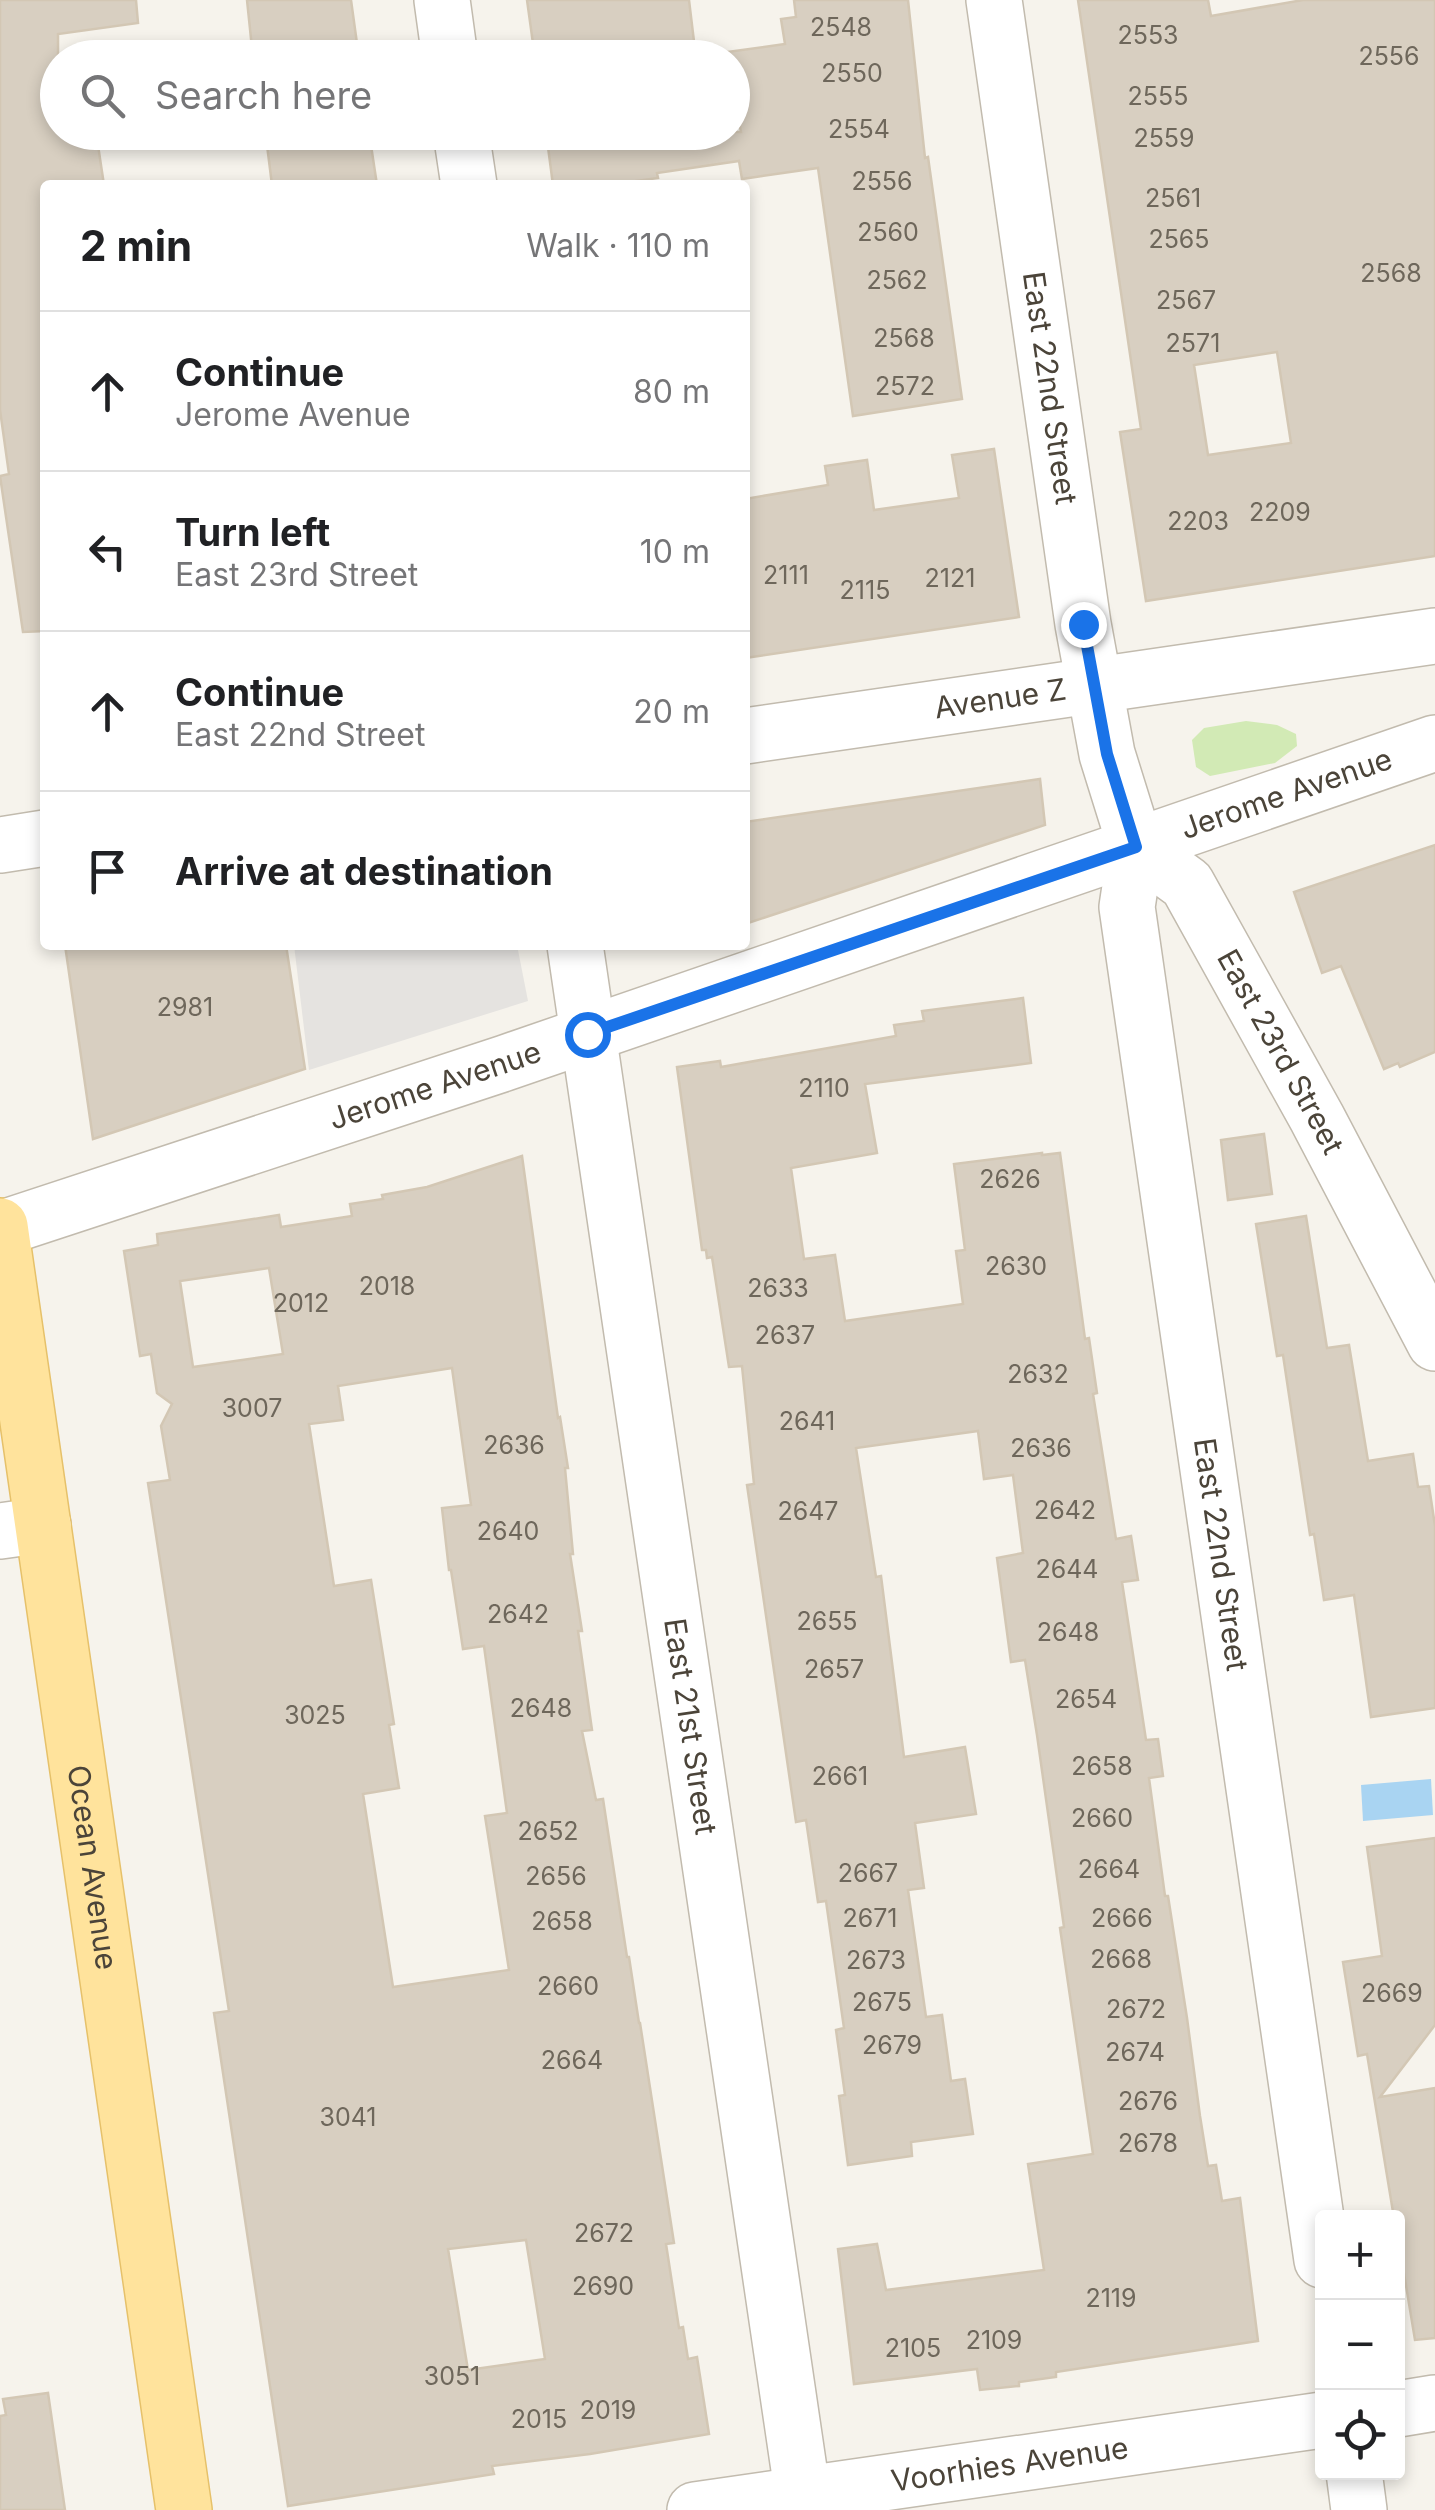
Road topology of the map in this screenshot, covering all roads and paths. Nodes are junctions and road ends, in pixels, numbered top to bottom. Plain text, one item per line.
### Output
1 (442, 0) edge
2 (994, 0) edge
3 (448, 40) edge
4 (464, 150) edge
5 (468, 180) edge
6 (1435, 636) edge
7 (1095, 685) junction
8 (750, 735) edge
9 (1435, 743) edge
10 (40, 839) edge
11 (0, 845) edge
12 (1136, 847) junction
13 (577, 950) edge
14 (587, 1034) junction
15 (0, 1228) edge
16 (1435, 1343) edge
17 (22, 1528) edge
18 (1315, 2212) edge
19 (1435, 2403) edge
20 (1405, 2408) edge
21 (1315, 2421) edge
22 (1355, 2480) edge
23 (804, 2502) edge
24 (184, 2510) edge
25 (695, 2510) edge
26 (1359, 2510) edge

1 - 3 street
2 - 7 street, East 22nd Street
4 - 5 street
6 - 7 street, Avenue Z
7 - 8 street, Avenue Z
7 - 12 street, East 22nd Street
9 - 12 street, Jerome Avenue
10 - 11 street
12 - 14 street, Jerome Avenue
12 - 16 street, East 23rd Street
12 - 18 street, East 22nd Street
13 - 14 street, East 21st Street
14 - 15 street, Jerome Avenue
14 - 23 street, East 21st Street
15 - 17 main road, Ocean Avenue
17 - 24 main road, Ocean Avenue
19 - 20 street
21 - 23 street, Voorhies Avenue
22 - 26 street
23 - 25 street, Voorhies Avenue

